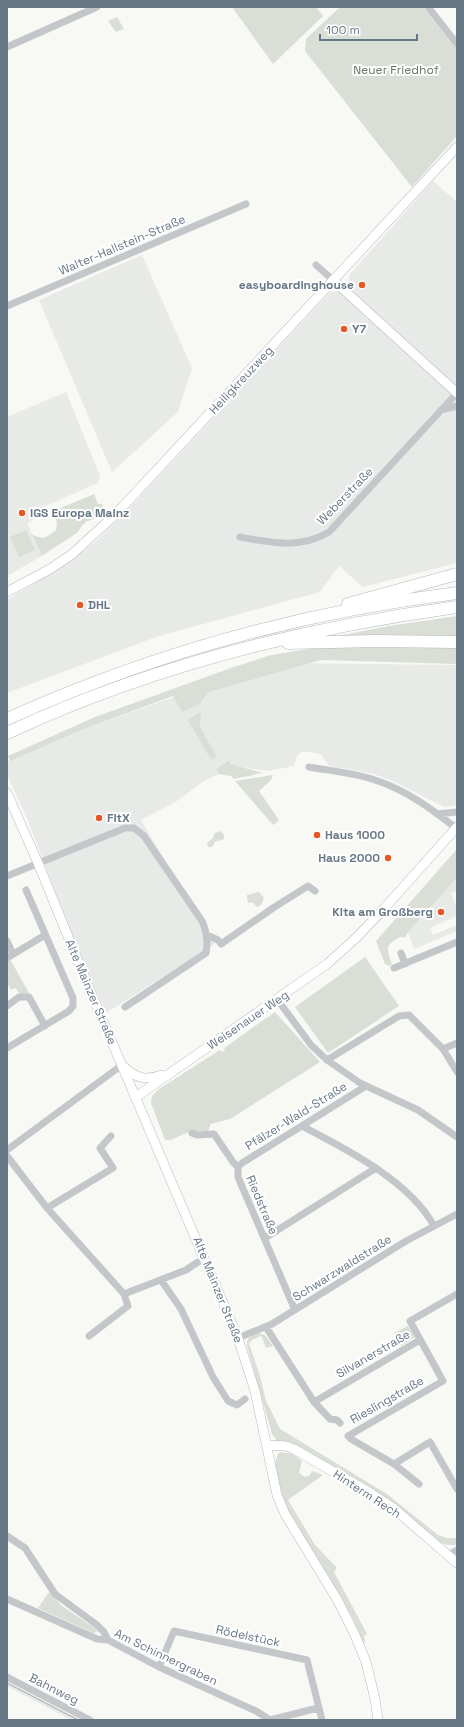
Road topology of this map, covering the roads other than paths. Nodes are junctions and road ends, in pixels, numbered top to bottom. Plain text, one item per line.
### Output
1 (97, 7) edge
2 (428, 7) edge
3 (457, 44) edge
4 (7, 47) edge
5 (457, 147) edge
6 (246, 204) dead end
7 (316, 265) dead end
8 (333, 280) junction
9 (7, 306) edge
10 (457, 393) edge
11 (457, 406) edge
12 (441, 410) junction
13 (240, 537) dead end
14 (457, 574) edge
15 (7, 592) edge
16 (457, 594) edge
17 (457, 607) edge
18 (296, 622) junction
19 (457, 642) edge
20 (262, 644) junction
21 (7, 719) edge
22 (7, 733) edge
23 (309, 767) dead end
24 (7, 793) edge
25 (457, 812) edge
26 (437, 814) junction
27 (457, 828) edge
28 (38, 863) junction
29 (7, 876) edge
30 (26, 890) dead end
31 (315, 891) dead end
32 (45, 935) junction
33 (207, 936) junction
34 (7, 941) edge
35 (457, 942) edge
36 (401, 953) dead end
37 (10, 956) edge
38 (405, 964) junction
39 (394, 968) dead end
40 (277, 999) junction
41 (7, 1006) edge
42 (125, 1007) dead end
43 (45, 1026) junction
44 (457, 1043) edge
45 (7, 1048) edge
46 (443, 1049) junction
47 (327, 1060) junction
48 (122, 1065) junction
49 (171, 1072) junction
50 (457, 1072) edge
51 (366, 1086) junction
52 (136, 1097) junction
53 (302, 1126) junction
54 (192, 1133) dead end
55 (111, 1136) dead end
56 (457, 1137) edge
57 (7, 1150) edge
58 (7, 1156) edge
59 (238, 1167) junction
60 (376, 1168) junction
61 (47, 1208) junction
62 (457, 1214) edge
63 (434, 1226) junction
64 (265, 1238) junction
65 (206, 1259) junction
66 (161, 1280) junction
67 (124, 1294) junction
68 (457, 1294) edge
69 (295, 1310) junction
70 (266, 1327) junction
71 (89, 1336) dead end
72 (238, 1338) junction
73 (420, 1340) junction
74 (245, 1399) dead end
75 (314, 1402) junction
76 (340, 1423) dead end
77 (267, 1444) junction
78 (394, 1464) junction
79 (419, 1484) dead end
80 (457, 1489) edge
81 (7, 1536) edge
82 (457, 1550) edge
83 (448, 1555) junction
84 (457, 1563) edge
85 (7, 1599) edge
86 (108, 1640) junction
87 (159, 1667) junction
88 (7, 1677) edge
89 (318, 1708) junction
90 (90, 1720) edge
91 (270, 1720) edge
92 (322, 1720) edge
93 (378, 1720) edge

1 - 4 street
2 - 3 street
5 - 8 street, Heiligkreuzweg
6 - 9 street, Walter-Hallstein-Straße
7 - 8 street
8 - 10 street
8 - 15 street, Heiligkreuzweg
10 - 12 street, Weberstraße
11 - 12 street
12 - 13 street, Weberstraße
14 - 18 highway
16 - 18 highway
17 - 20 highway
18 - 21 highway
19 - 20 highway
20 - 22 highway
23 - 26 street
24 - 28 street, Alte Mainzer Straße
25 - 26 street
26 - 27 street
27 - 40 street, Weisenauer Weg
28 - 29 street
28 - 33 street
28 - 48 street, Alte Mainzer Straße
30 - 32 street
31 - 33 street
32 - 37 street
32 - 43 street
33 - 42 street
34 - 37 street
35 - 38 street
36 - 38 street
38 - 39 street
40 - 47 street
40 - 49 street, Weisenauer Weg
41 - 43 street
43 - 45 street
44 - 46 street
46 - 47 street
46 - 50 street
47 - 51 street
48 - 49 street
48 - 52 street, Alte Mainzer Straße
48 - 57 street
49 - 52 street, Weisenauer Weg
51 - 53 street, Pfälzer-Wald-Straße
51 - 56 street
52 - 65 street, Alte Mainzer Straße
53 - 59 street, Pfälzer-Wald-Straße
53 - 60 street
54 - 59 street, Riedstraße
55 - 61 street
58 - 61 street
59 - 64 street, Riedstraße
60 - 63 street
60 - 64 street
61 - 67 street
62 - 63 street, Schwarzwaldstraße
63 - 69 street, Schwarzwaldstraße
64 - 69 street, Riedstraße
65 - 66 street
65 - 72 street, Alte Mainzer Straße
66 - 67 street
66 - 74 street
67 - 71 street
68 - 73 street, Silvanerstraße
69 - 70 street, Schwarzwaldstraße
70 - 72 street, Schwarzwaldstraße
70 - 75 street
72 - 77 street, Alte Mainzer Straße
73 - 75 street, Silvanerstraße
73 - 78 street, Rieslingstraße
75 - 76 street
77 - 83 street, Hinterm Rech
77 - 93 street, Alte Mainzer Straße
78 - 79 street, Rieslingstraße
78 - 80 street
81 - 86 street
82 - 83 street
83 - 84 street, Hinterm Rech
85 - 86 street, Am Schinnergraben
86 - 87 street, Am Schinnergraben
87 - 89 street, Rödelstück
87 - 91 street, Am Schinnergraben
88 - 90 street, Bahnweg
89 - 91 street
89 - 92 street, Rödelstück

